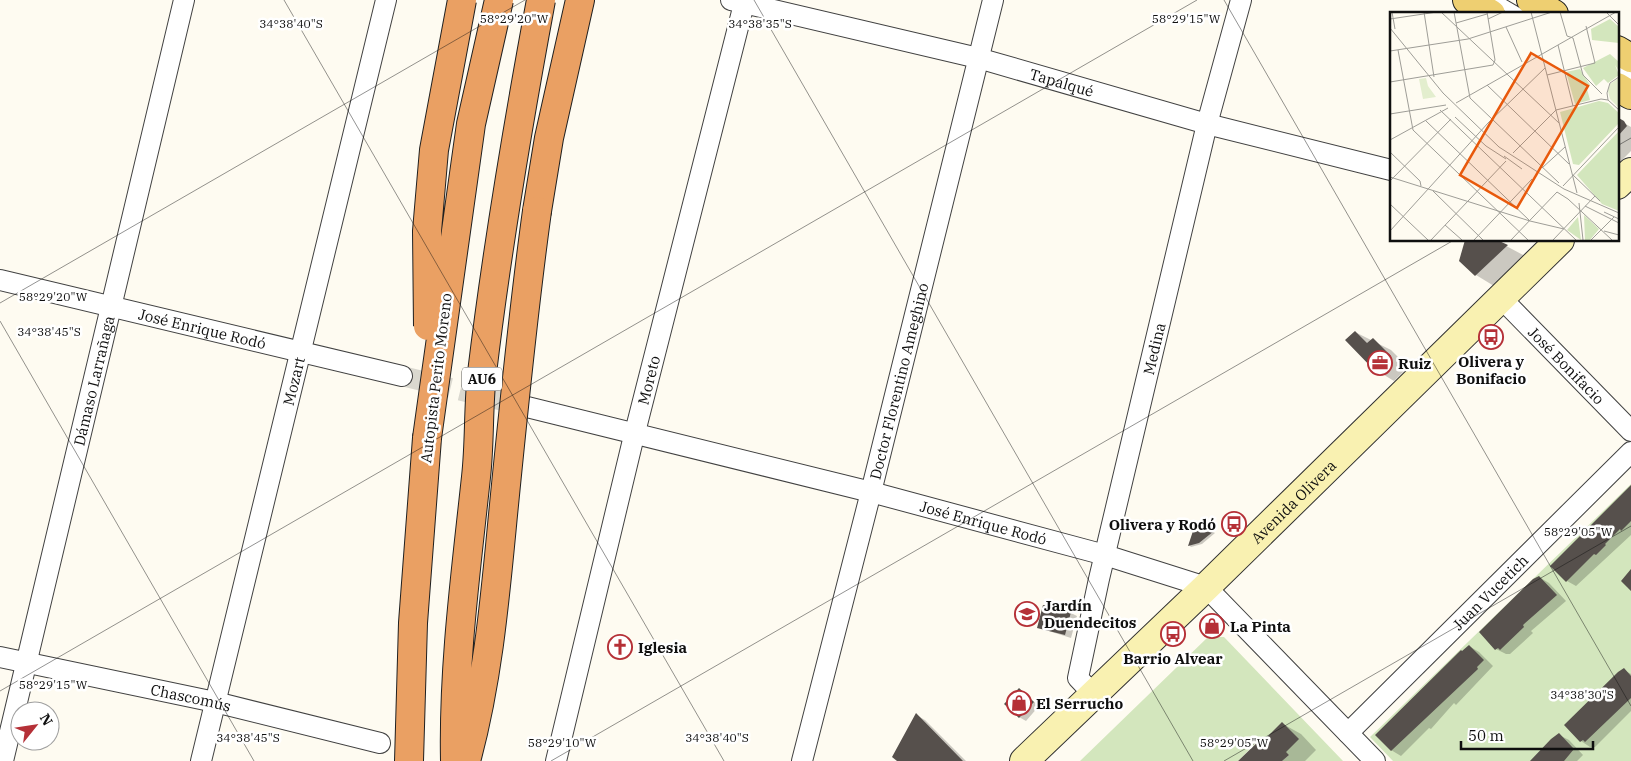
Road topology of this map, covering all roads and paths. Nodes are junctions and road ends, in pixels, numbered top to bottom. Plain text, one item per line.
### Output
1 (184, 0) edge
2 (386, 0) edge
3 (462, 0) edge
4 (499, 0) edge
5 (541, 0) edge
6 (580, 0) edge
7 (993, 0) edge
8 (1241, 0) edge
9 (1467, 0) edge
10 (1496, 0) edge
11 (1531, 0) edge
12 (740, 1) edge
13 (1488, 12) edge
14 (1517, 12) edge
15 (1551, 12) edge
16 (1618, 51) edge
17 (978, 58) junction
18 (1631, 58) edge
19 (1618, 71) edge
20 (1631, 78) edge
21 (1618, 88) edge
22 (1631, 95) edge
23 (1207, 124) junction
24 (1390, 170) edge
25 (1631, 172) edge
26 (1618, 184) edge
27 (1559, 241) edge
28 (0, 280) edge
29 (1501, 298) junction
30 (112, 307) junction
31 (301, 352) junction
32 (402, 376) tunnel mouth
33 (523, 406) tunnel mouth
34 (1631, 431) edge
35 (634, 434) junction
36 (427, 438) junction
37 (1631, 452) edge
38 (871, 492) junction
39 (1104, 555) junction
40 (1206, 587) junction
41 (0, 657) edge
42 (27, 664) junction
43 (1093, 694) junction
44 (215, 702) junction
45 (1348, 733) junction
46 (380, 742) dead end
47 (3, 761) edge
48 (201, 761) edge
49 (409, 761) edge
50 (455, 761) edge
51 (466, 761) edge
52 (556, 761) edge
53 (802, 761) edge
54 (1024, 761) edge
55 (1375, 761) edge

1 - 30 street, Dámaso Larrañaga
2 - 31 street, Mozart
3 - 36 highway, bridge
4 - 36 highway, Autopista Perito Moreno, bridge
5 - 50 highway, AU6, bridge
6 - 51 highway, bridge
7 - 17 street, Doctor Florentino Ameghino
8 - 23 street, Medina
9 - 13 main road
10 - 14 lane
11 - 15 main road
12 - 17 street, Tapalqué
12 - 35 street, Moreto
16 - 18 main road
17 - 23 street, Tapalqué
17 - 38 street, Doctor Florentino Ameghino
19 - 20 lane
21 - 22 main road
23 - 24 street, Tapalqué
23 - 39 street, Medina
25 - 26 main road
27 - 29 main road, Avenida Olivera
28 - 30 street, José Enrique Rodó
29 - 34 street, José Bonifacio
29 - 40 main road, Avenida Olivera
30 - 31 street, José Enrique Rodó
30 - 42 street, Dámaso Larrañaga
31 - 32 street, José Enrique Rodó
31 - 44 street, Mozart
33 - 35 street, José Enrique Rodó
35 - 38 street, José Enrique Rodó
35 - 52 street, Moreto
36 - 49 highway, Autopista Perito Moreno
37 - 45 street, Juan Vucetich
38 - 39 street, José Enrique Rodó
38 - 53 street, Doctor Florentino Ameghino
39 - 40 street, José Enrique Rodó
39 - 43 street, Medina
40 - 43 main road, Avenida Olivera
40 - 45 street, José Enrique Rodó
41 - 42 street, Chascomús
42 - 44 street, Chascomús
42 - 47 street, Dámaso Larrañaga
43 - 54 main road, Avenida Olivera
44 - 46 street, Chascomús
44 - 48 street, Mozart
45 - 55 street, José Enrique Rodó

